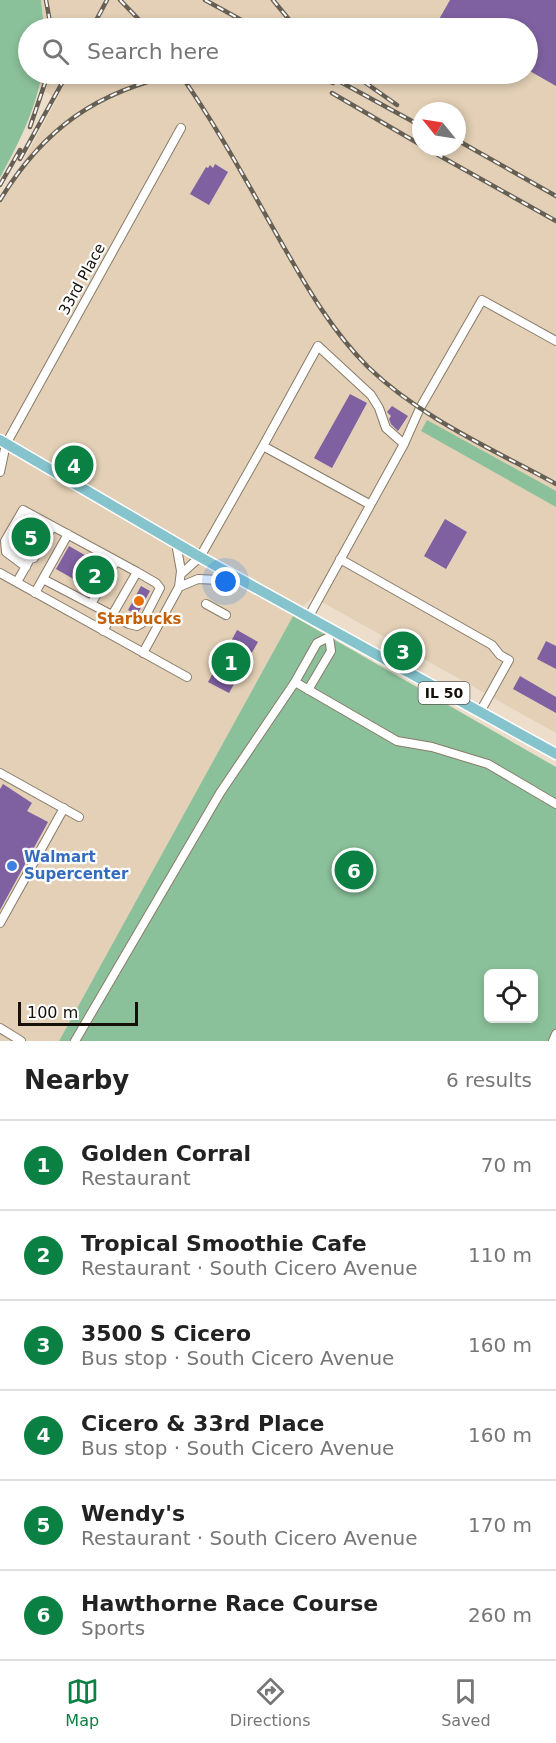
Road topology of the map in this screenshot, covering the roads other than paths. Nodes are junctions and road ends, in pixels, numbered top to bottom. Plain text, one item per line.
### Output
1 (181, 128) dead end
2 (556, 341) edge
3 (2, 444) edge
4 (404, 444) junction
5 (263, 446) junction
6 (0, 471) edge
7 (369, 504) junction
8 (68, 534) junction
9 (176, 543) junction
10 (200, 557) junction
11 (340, 559) junction
12 (116, 561) junction
13 (28, 563) junction
14 (137, 572) junction
15 (0, 573) edge
16 (181, 574) junction
17 (43, 579) junction
18 (242, 581) junction
19 (17, 582) junction
20 (179, 587) junction
21 (35, 593) junction
22 (91, 604) junction
23 (206, 604) dead end
24 (226, 615) dead end
25 (112, 616) junction
26 (308, 618) junction
27 (104, 631) junction
28 (330, 634) junction
29 (143, 653) junction
30 (187, 677) dead end
31 (295, 682) junction
32 (308, 690) junction
33 (480, 712) junction
34 (556, 754) edge
35 (0, 773) edge
36 (556, 804) edge
37 (63, 808) junction
38 (79, 817) dead end
39 (0, 923) edge
40 (0, 1028) edge
41 (556, 1034) edge
42 (21, 1041) edge
43 (75, 1041) edge
44 (553, 1041) edge

1 - 3 lane, 33rd Place
2 - 4 lane
3 - 6 lane, 33rd Place
3 - 9 main road, IL 50
4 - 5 lane
4 - 7 lane
5 - 7 lane
5 - 10 lane
7 - 11 lane
8 - 12 lane
8 - 13 lane
8 - 17 lane
9 - 10 main road, IL 50
9 - 16 lane
10 - 16 lane
10 - 18 main road, IL 50
11 - 26 lane
11 - 33 lane
12 - 14 lane
12 - 22 lane
13 - 13 lane
13 - 19 lane
14 - 25 lane
14 - 25 lane
15 - 19 lane
16 - 20 lane
17 - 21 lane
17 - 22 lane
18 - 20 lane
18 - 26 main road, IL 50
19 - 21 lane
20 - 29 lane
21 - 27 lane
22 - 25 lane
23 - 24 lane
25 - 27 lane
26 - 28 main road, IL 50
27 - 29 lane
28 - 31 lane
28 - 32 lane
28 - 33 main road, IL 50
29 - 30 lane
31 - 32 lane
31 - 43 lane
32 - 36 lane
33 - 34 main road, IL 50
35 - 37 lane
37 - 38 lane
37 - 39 lane
40 - 42 lane
41 - 44 lane

